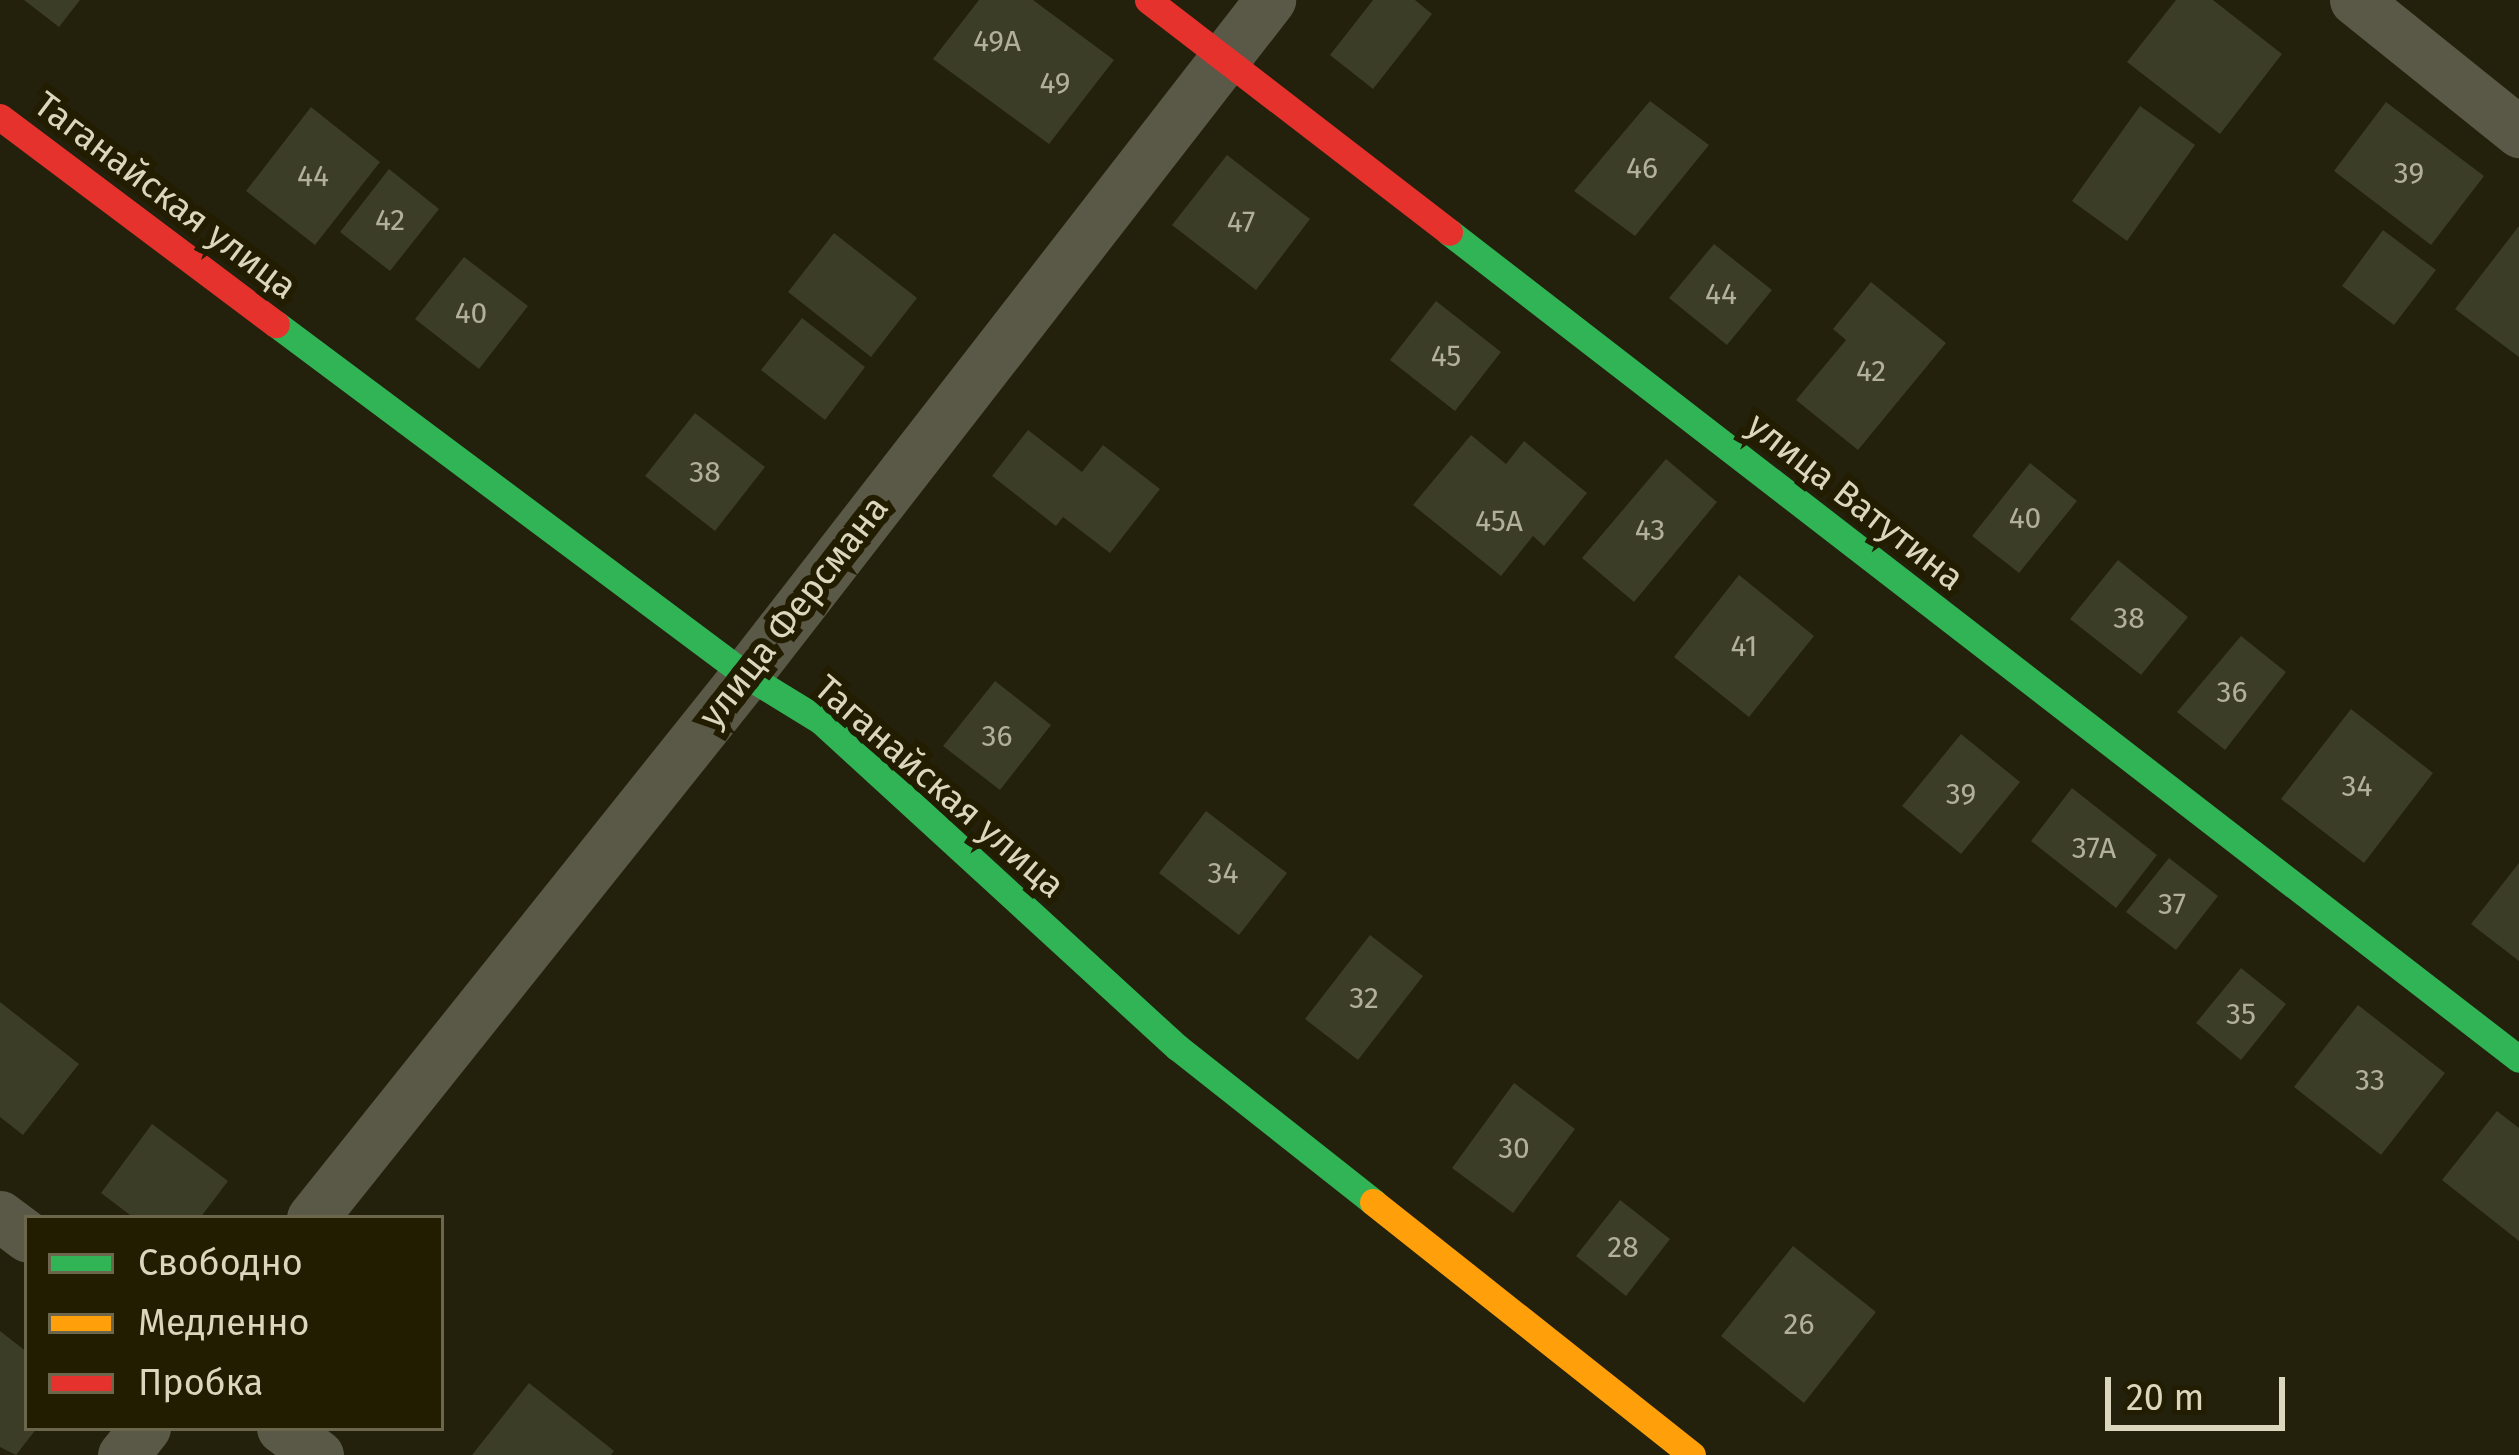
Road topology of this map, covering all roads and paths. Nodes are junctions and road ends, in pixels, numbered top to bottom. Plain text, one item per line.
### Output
1 (1148, 0) edge
2 (1270, 0) edge
3 (2355, 0) edge
4 (1223, 61) junction
5 (0, 117) edge
6 (2519, 132) edge
7 (746, 675) junction
8 (2519, 1059) edge
9 (314, 1215) edge
10 (143, 1431) edge
11 (286, 1431) edge
12 (123, 1455) edge
13 (318, 1455) edge
14 (1692, 1455) edge

1 - 4 street, улица Ватутина
2 - 4 street, улица Ферсмана
3 - 6 street
4 - 7 street, улица Ферсмана
4 - 8 street, улица Ватутина
5 - 7 street, Таганайская улица
7 - 9 street, улица Ферсмана
7 - 14 street, Таганайская улица
10 - 12 street
11 - 13 street

